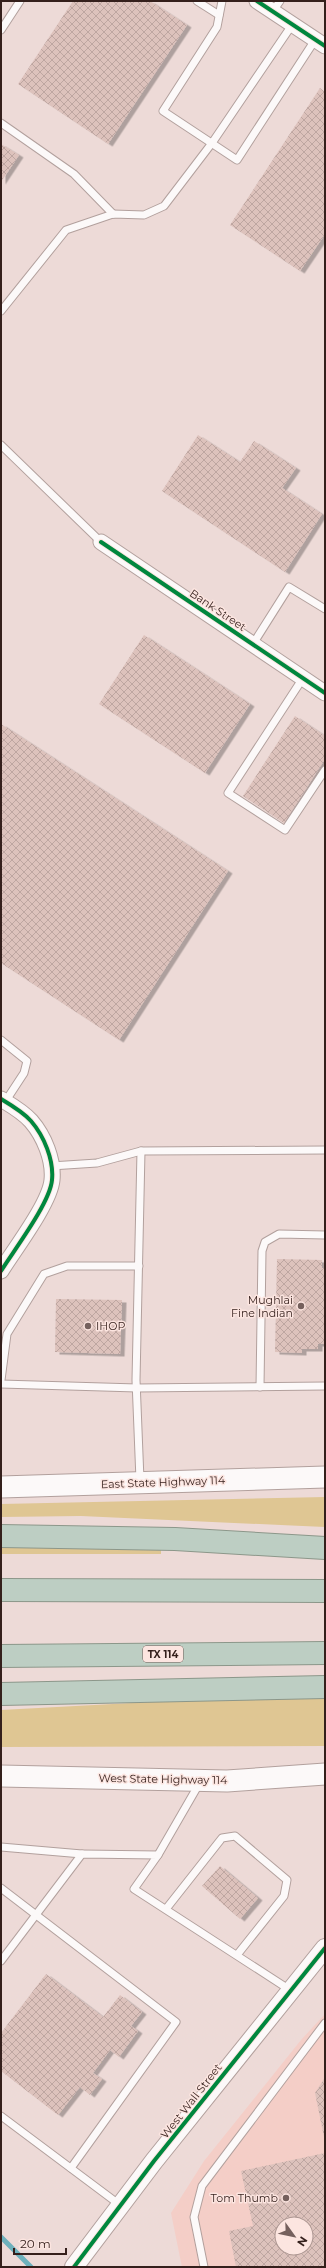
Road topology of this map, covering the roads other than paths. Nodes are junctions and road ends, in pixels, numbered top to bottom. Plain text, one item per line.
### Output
1 (20, 1) edge
2 (197, 1) edge
3 (222, 1) edge
4 (257, 1) edge
5 (277, 6) edge
6 (219, 15) junction
7 (292, 24) junction
8 (1, 30) edge
9 (320, 43) edge
10 (1, 123) edge
11 (212, 143) junction
12 (113, 214) junction
13 (1, 311) edge
14 (1, 445) edge
15 (101, 542) joint
16 (325, 609) edge
17 (253, 644) junction
18 (303, 678) junction
19 (325, 693) edge
20 (325, 770) edge
21 (1, 1040) edge
22 (3, 1100) edge
23 (325, 1150) edge
24 (140, 1151) junction
25 (51, 1166) junction
26 (325, 1235) edge
27 (139, 1266) junction
28 (1, 1271) edge
29 (1, 1380) edge
30 (1, 1384) edge
31 (260, 1386) junction
32 (325, 1386) edge
33 (137, 1388) junction
34 (325, 1477) edge
35 (140, 1482) junction
36 (1, 1487) edge
37 (1, 1536) edge
38 (325, 1548) edge
39 (1, 1590) edge
40 (325, 1590) edge
41 (325, 1653) edge
42 (1, 1656) edge
43 (325, 1687) edge
44 (1, 1694) edge
45 (325, 1774) edge
46 (1, 1776) edge
47 (202, 1780) junction
48 (1, 1846) edge
49 (82, 1854) junction
50 (158, 1855) junction
51 (1, 1888) edge
52 (166, 1909) junction
53 (37, 1914) junction
54 (325, 1948) edge
55 (237, 1955) junction
56 (1, 1961) edge
57 (290, 1990) junction
58 (325, 2023) edge
59 (1, 2116) edge
60 (71, 2168) junction
61 (120, 2205) junction
62 (74, 2267) edge
63 (204, 2267) edge

1 - 8 lane
2 - 6 lane
3 - 6 lane
4 - 5 street
5 - 7 street
6 - 11 lane
7 - 9 street
7 - 11 lane
9 - 11 lane
10 - 12 lane
11 - 12 lane
12 - 13 lane
14 - 15 lane
15 - 17 street, Bank Street
16 - 17 lane
17 - 18 street, Bank Street
18 - 19 street, Bank Street
18 - 20 lane
21 - 22 lane
22 - 25 street
23 - 24 lane
24 - 25 lane
24 - 27 lane
25 - 28 street
26 - 31 lane
27 - 29 lane
27 - 33 lane
30 - 33 lane
31 - 32 lane
31 - 33 lane
33 - 35 lane
34 - 35 main road, East State Highway 114
35 - 36 main road, East State Highway 114
37 - 38 highway
39 - 40 highway
41 - 42 highway, TX 114
43 - 44 highway
45 - 47 main road, West State Highway 114
46 - 47 main road, West State Highway 114
47 - 50 lane
48 - 49 lane
49 - 50 lane
49 - 53 lane
50 - 52 lane
51 - 53 lane
52 - 55 lane
52 - 55 lane
53 - 56 lane
53 - 60 lane
54 - 57 street, West Wall Street
55 - 57 lane
57 - 61 street, West Wall Street
58 - 63 lane
59 - 60 lane
60 - 61 lane
61 - 62 street, West Wall Street

